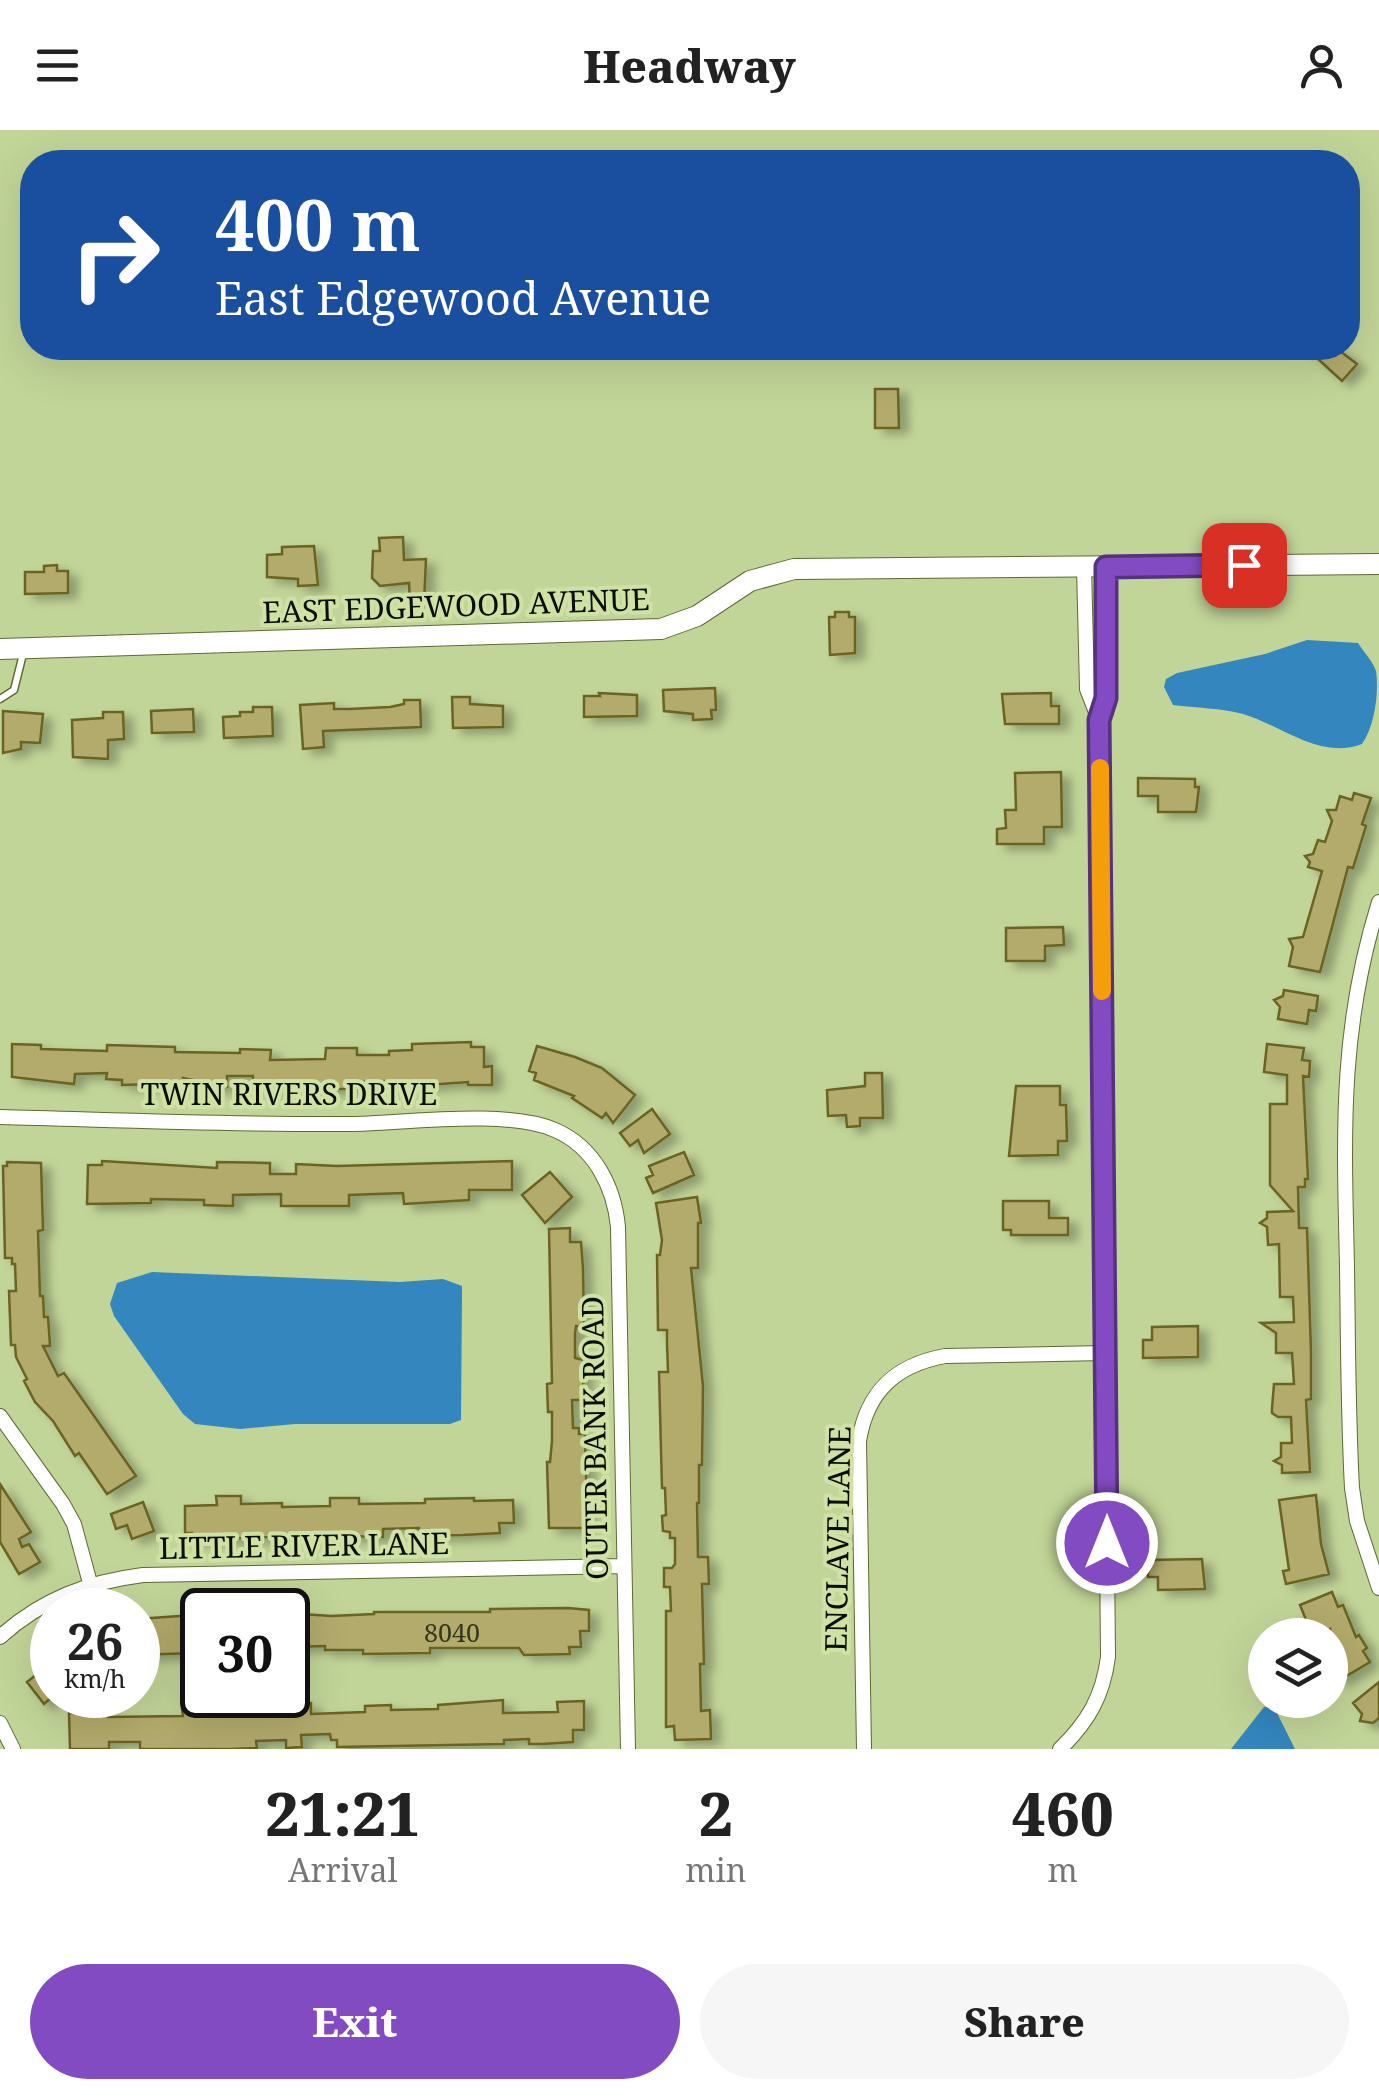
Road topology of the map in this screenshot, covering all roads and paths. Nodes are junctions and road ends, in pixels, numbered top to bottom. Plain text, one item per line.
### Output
1 (1379, 564) edge
2 (1095, 567) junction
3 (24, 648) junction
4 (0, 649) edge
5 (0, 699) edge
6 (1379, 902) edge
7 (0, 1117) edge
8 (573, 1141) joint
9 (1105, 1353) junction
10 (0, 1416) edge
11 (624, 1566) junction
12 (90, 1584) junction
13 (1379, 1588) edge
14 (0, 1636) edge
15 (0, 1723) edge
16 (12, 1749) edge
17 (628, 1749) edge
18 (864, 1749) edge
19 (1060, 1749) edge

1 - 2 main road, EAST EDGEWOOD AVENUE
2 - 3 main road, EAST EDGEWOOD AVENUE
2 - 9 street
3 - 4 main road, EAST EDGEWOOD AVENUE
3 - 5 lane
6 - 13 street
7 - 8 street, TWIN RIVERS DRIVE
8 - 11 street, OUTER BANK ROAD
9 - 18 street, ENCLAVE LANE
9 - 19 street
10 - 12 street
11 - 12 street, LITTLE RIVER LANE
11 - 17 street, OUTER BANK ROAD
12 - 14 street, LITTLE RIVER LANE
15 - 16 street

